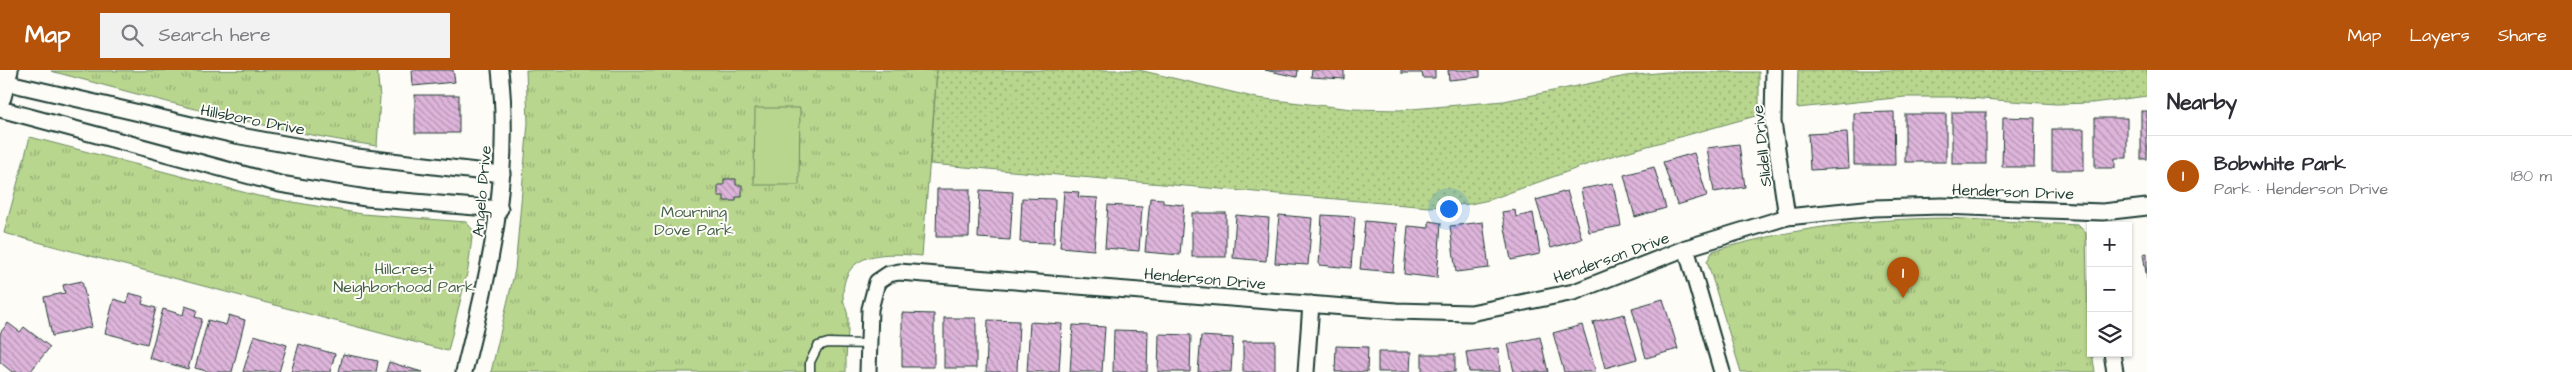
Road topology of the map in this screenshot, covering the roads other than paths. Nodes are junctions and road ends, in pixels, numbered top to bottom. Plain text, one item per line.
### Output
1 (500, 70) edge
2 (1774, 70) edge
3 (3, 82) edge
4 (0, 109) edge
5 (502, 174) junction
6 (2147, 207) edge
7 (500, 209) junction
8 (1788, 217) junction
9 (2104, 219) edge
10 (1686, 248) junction
11 (1311, 304) junction
12 (868, 344) junction
13 (2113, 357) edge
14 (464, 372) edge
15 (810, 372) edge
16 (868, 372) edge
17 (1306, 372) edge
18 (1722, 372) edge
19 (2115, 372) edge

1 - 5 street, Angelo Drive
2 - 8 street, Slidell Drive
3 - 5 street, Hillsboro Drive
4 - 7 street
5 - 7 street, Angelo Drive
6 - 9 street, Henderson Drive
7 - 14 street, Angelo Drive
8 - 9 street, Henderson Drive
8 - 10 street, Henderson Drive
10 - 11 street, Henderson Drive
10 - 18 street
11 - 12 street, Henderson Drive
11 - 17 street
12 - 15 lane
12 - 16 street
13 - 19 street

